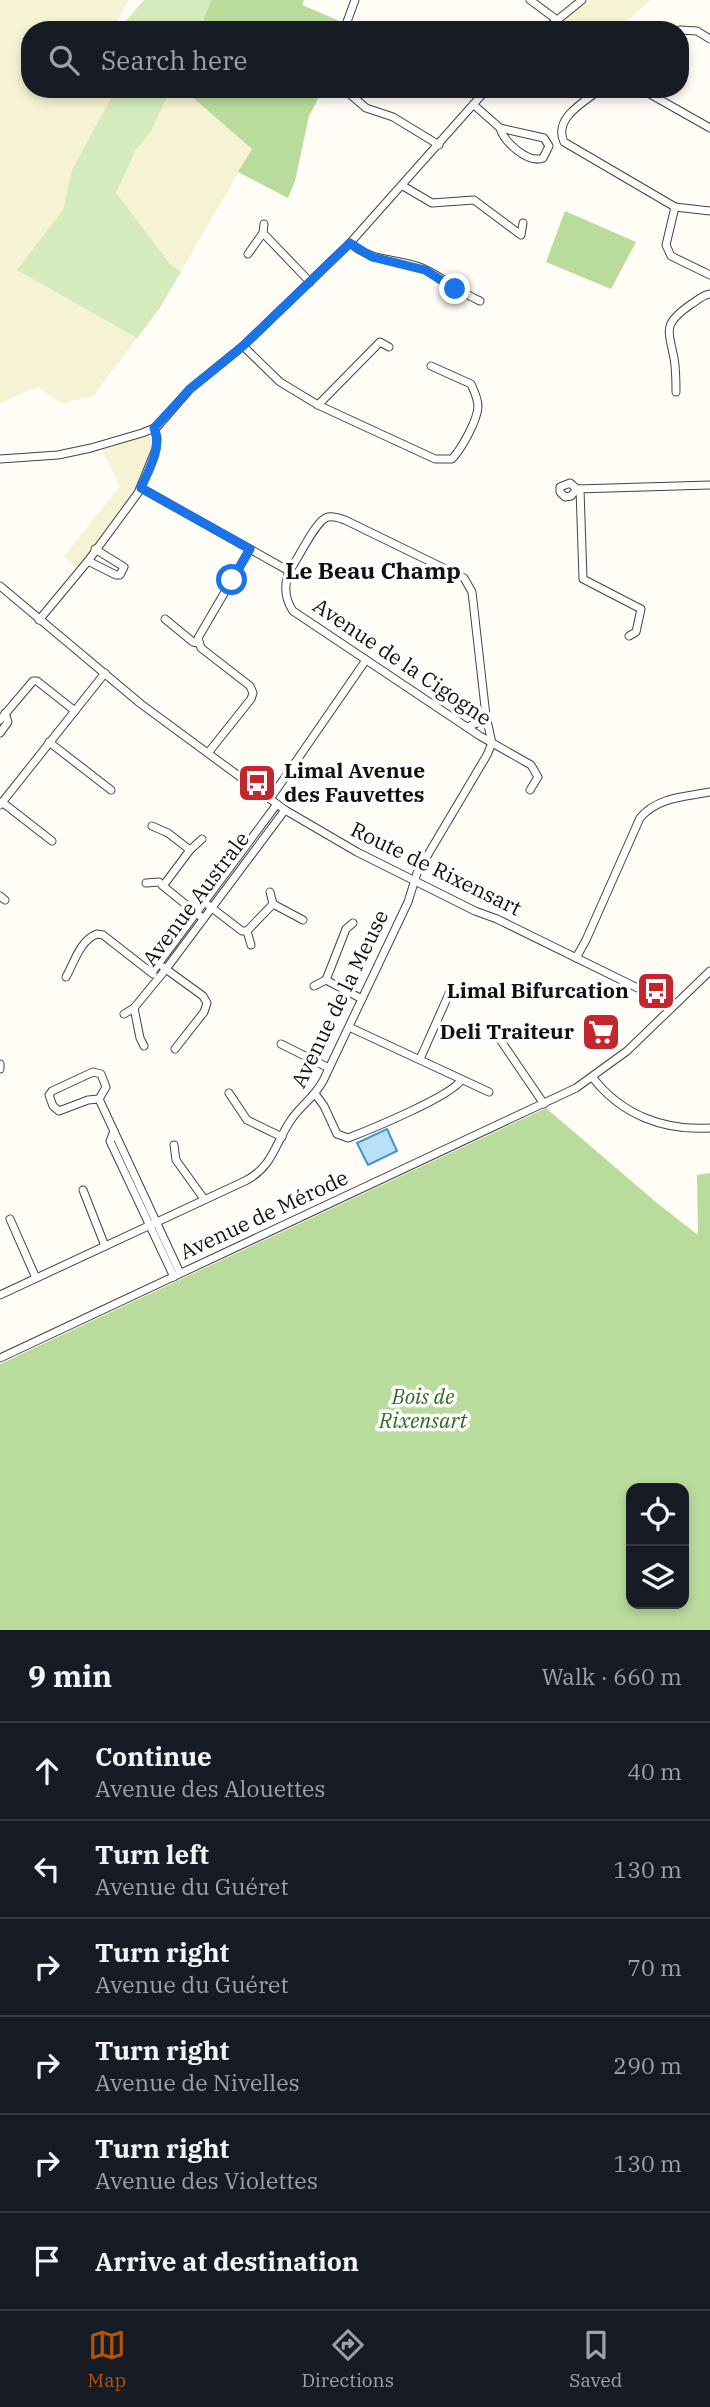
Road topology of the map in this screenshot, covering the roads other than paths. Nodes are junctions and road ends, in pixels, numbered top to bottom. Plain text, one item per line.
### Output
1 (355, 0) edge
2 (530, 0) edge
3 (582, 0) edge
4 (557, 20) joint
5 (347, 21) edge
6 (689, 31) edge
7 (710, 39) edge
8 (354, 98) edge
9 (480, 98) edge
10 (590, 98) edge
11 (657, 98) edge
12 (587, 100) joint
13 (474, 105) junction
14 (500, 128) junction
15 (710, 128) edge
16 (439, 145) junction
17 (403, 186) junction
18 (675, 207) junction
19 (710, 211) edge
20 (523, 223) dead end
21 (350, 243) junction
22 (248, 254) dead end
23 (710, 275) edge
24 (310, 282) junction
25 (710, 294) edge
26 (480, 300) dead end
27 (243, 346) junction
28 (389, 347) dead end
29 (431, 366) dead end
30 (676, 392) dead end
31 (318, 405) junction
32 (154, 428) junction
33 (0, 459) edge
34 (710, 485) edge
35 (141, 488) junction
36 (95, 549) junction
37 (250, 549) junction
38 (88, 561) junction
39 (289, 571) junction
40 (0, 586) edge
41 (165, 619) dead end
42 (38, 620) junction
43 (629, 636) dead end
44 (198, 643) junction
45 (366, 660) junction
46 (105, 673) junction
47 (75, 711) junction
48 (3, 716) edge
49 (486, 716) junction
50 (467, 727) junction
51 (0, 733) edge
52 (49, 742) junction
53 (492, 743) junction
54 (208, 753) junction
55 (111, 790) dead end
56 (530, 790) dead end
57 (710, 792) edge
58 (270, 799) junction
59 (1, 804) edge
60 (277, 804) junction
61 (285, 810) junction
62 (152, 826) dead end
63 (202, 839) dead end
64 (52, 841) dead end
65 (190, 850) junction
66 (416, 881) junction
67 (146, 883) dead end
68 (163, 886) junction
69 (270, 892) dead end
70 (273, 904) junction
71 (208, 905) junction
72 (200, 916) junction
73 (303, 920) dead end
74 (338, 923) dead end
75 (247, 931) junction
76 (251, 945) dead end
77 (576, 958) junction
78 (163, 967) junction
79 (153, 971) junction
80 (710, 971) edge
81 (66, 977) dead end
82 (157, 980) junction
83 (326, 980) junction
84 (314, 986) dead end
85 (452, 987) dead end
86 (362, 999) junction
87 (134, 1009) junction
88 (670, 1009) junction
89 (124, 1014) dead end
90 (349, 1027) junction
91 (499, 1038) dead end
92 (281, 1044) dead end
93 (144, 1046) dead end
94 (175, 1049) dead end
95 (420, 1059) junction
96 (329, 1068) junction
97 (593, 1078) junction
98 (461, 1080) junction
99 (489, 1092) dead end
100 (229, 1093) dead end
101 (316, 1095) junction
102 (99, 1099) junction
103 (544, 1104) junction
104 (710, 1128) edge
105 (282, 1137) junction
106 (174, 1145) dead end
107 (83, 1190) dead end
108 (204, 1199) junction
109 (9, 1219) dead end
110 (153, 1224) junction
111 (105, 1246) junction
112 (177, 1275) junction
113 (36, 1278) junction
114 (0, 1295) edge
115 (0, 1357) edge

1 - 5 street
2 - 4 street
3 - 4 street
6 - 7 street
8 - 16 street
9 - 13 street
10 - 12 street
11 - 15 street
12 - 18 street
13 - 14 street
13 - 16 street
14 - 14 street
16 - 17 street
17 - 20 street
17 - 21 street
18 - 19 street
18 - 23 street
21 - 24 street
21 - 26 street
22 - 24 street
24 - 27 street
25 - 30 street
27 - 31 street
27 - 32 street
28 - 31 street
29 - 31 street
32 - 33 street
32 - 35 street
34 - 43 street
35 - 36 street
35 - 37 street
36 - 38 street
36 - 38 street
37 - 39 street
37 - 44 street
38 - 42 street
39 - 45 street, Avenue de la Cigogne
39 - 49 street
40 - 42 street, Route de Rixensart
41 - 44 street
42 - 46 street, Route de Rixensart
44 - 54 street
45 - 50 street, Avenue de la Cigogne
45 - 58 street
46 - 47 street
46 - 54 street, Route de Rixensart
47 - 48 street
47 - 52 street
48 - 51 street
49 - 50 street
49 - 53 street
50 - 53 street, Avenue de la Cigogne
52 - 55 street
52 - 59 street
53 - 56 street, Avenue de la Cigogne
53 - 66 street, Avenue de la Meuse
54 - 58 street, Route de Rixensart
57 - 77 street
58 - 60 street, Route de Rixensart
59 - 64 street
60 - 61 street, Route de Rixensart
60 - 71 street, Avenue Australe
61 - 66 street, Route de Rixensart
61 - 71 street, Avenue Australe
62 - 65 street
63 - 65 street
65 - 68 street
66 - 77 street, Route de Rixensart
66 - 86 street, Avenue de la Meuse
67 - 68 street
68 - 72 street
69 - 70 street
70 - 73 street
70 - 75 street
71 - 72 street, Avenue Australe
71 - 75 street
72 - 78 street, Avenue Australe
74 - 83 street
75 - 76 street
77 - 88 street, Route de Rixensart
78 - 79 street, Avenue Australe
78 - 82 street, Avenue Australe
78 - 94 street
79 - 81 street
79 - 82 street
80 - 88 street, Avenue de Mérode
82 - 87 street, Avenue Australe
83 - 84 street
83 - 86 street
85 - 95 street
86 - 90 street, Avenue de la Meuse
87 - 89 street, Avenue Australe
87 - 93 street
88 - 97 street, Avenue de Mérode
90 - 95 street
90 - 96 street, Avenue de la Meuse
91 - 103 street
92 - 96 street
95 - 98 street
96 - 101 street, Avenue de la Meuse
97 - 103 street, Avenue de Mérode
97 - 104 street
98 - 99 street
98 - 101 street
100 - 105 street
101 - 105 street, Avenue de la Meuse
102 - 102 street
102 - 110 street
103 - 112 street, Avenue de Mérode
105 - 108 street, Avenue de la Meuse
106 - 108 street
107 - 111 street
108 - 110 street, Avenue de la Meuse
109 - 113 street
110 - 111 street, Avenue de la Meuse
110 - 112 street
111 - 113 street, Avenue de la Meuse
112 - 115 street, Avenue de Mérode
113 - 114 street, Avenue de la Meuse

